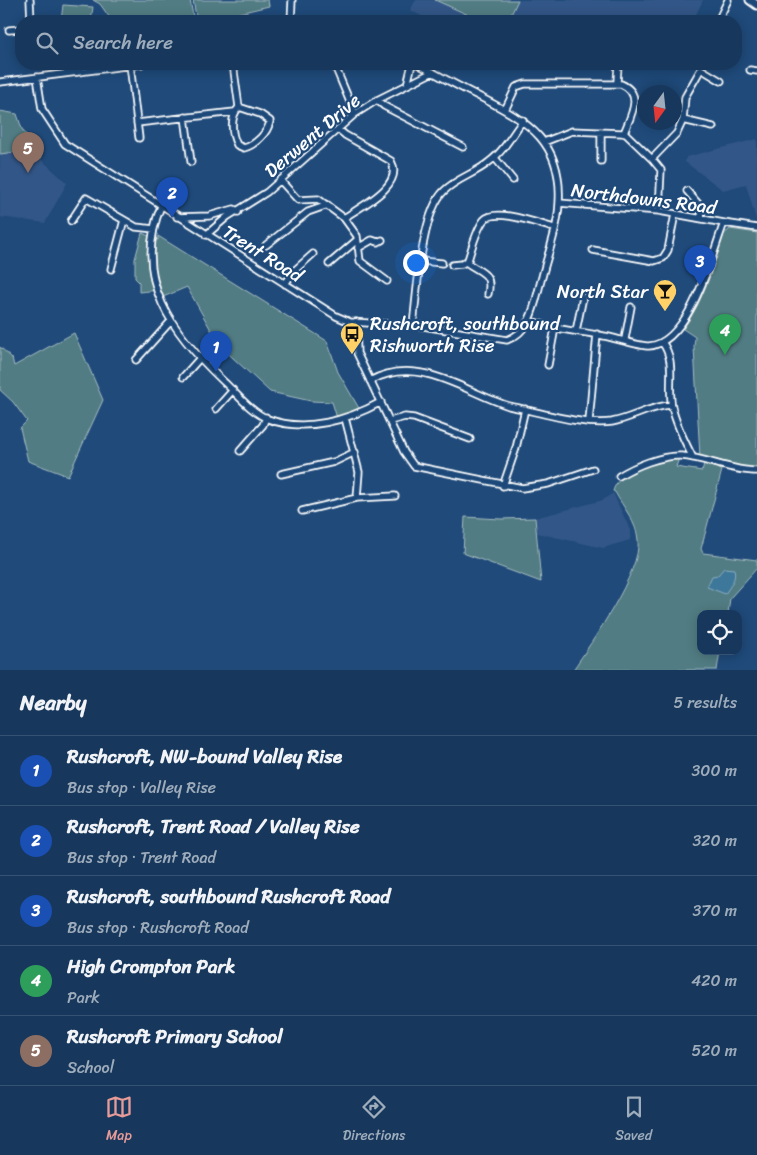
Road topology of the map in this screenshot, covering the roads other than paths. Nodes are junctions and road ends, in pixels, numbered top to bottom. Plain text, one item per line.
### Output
1 (30, 0) edge
2 (292, 0) edge
3 (728, 0) edge
4 (750, 0) edge
5 (757, 5) edge
6 (31, 15) edge
7 (291, 15) edge
8 (721, 15) edge
9 (9, 30) dead end
10 (15, 30) edge
11 (91, 70) edge
12 (131, 70) edge
13 (233, 70) edge
14 (410, 70) edge
15 (618, 70) edge
16 (700, 70) edge
17 (703, 70) edge
18 (337, 71) dead end
19 (431, 71) joint
20 (37, 77) junction
21 (721, 81) dead end
22 (0, 82) edge
23 (617, 83) junction
24 (406, 85) junction
25 (377, 100) junction
26 (237, 110) junction
27 (504, 110) junction
28 (355, 114) junction
29 (185, 117) junction
30 (523, 120) junction
31 (683, 120) junction
32 (137, 123) junction
33 (713, 127) dead end
34 (338, 129) junction
35 (601, 132) junction
36 (624, 133) junction
37 (139, 138) dead end
38 (544, 142) junction
39 (463, 147) dead end
40 (495, 158) junction
41 (652, 159) junction
42 (601, 161) dead end
43 (191, 162) dead end
44 (280, 180) junction
45 (513, 180) dead end
46 (687, 191) dead end
47 (559, 203) junction
48 (708, 204) dead end
49 (328, 205) junction
50 (161, 206) junction
51 (702, 208) junction
52 (659, 211) junction
53 (238, 212) junction
54 (675, 214) junction
55 (178, 217) junction
56 (344, 218) junction
57 (701, 218) junction
58 (124, 220) junction
59 (71, 221) dead end
60 (724, 223) junction
61 (554, 228) junction
62 (757, 228) edge
63 (154, 229) junction
64 (206, 235) junction
65 (358, 240) junction
66 (382, 240) dead end
67 (266, 245) dead end
68 (358, 248) junction
69 (593, 250) dead end
70 (313, 254) dead end
71 (421, 261) junction
72 (466, 262) junction
73 (442, 263) dead end
74 (329, 264) dead end
75 (452, 265) dead end
76 (111, 269) dead end
77 (387, 281) dead end
78 (285, 284) junction
79 (488, 294) dead end
80 (582, 297) dead end
81 (631, 306) dead end
82 (529, 320) junction
83 (171, 321) junction
84 (356, 322) junction
85 (413, 325) junction
86 (555, 328) junction
87 (576, 331) junction
88 (597, 334) junction
89 (625, 339) junction
90 (662, 342) junction
91 (200, 358) junction
92 (136, 360) dead end
93 (548, 365) dead end
94 (183, 377) dead end
95 (370, 381) junction
96 (233, 390) junction
97 (381, 402) junction
98 (672, 405) junction
99 (216, 409) dead end
100 (525, 409) junction
101 (266, 418) junction
102 (345, 418) junction
103 (390, 420) junction
104 (589, 421) junction
105 (470, 439) dead end
106 (240, 450) dead end
107 (355, 452) junction
108 (693, 458) junction
109 (594, 469) dead end
110 (757, 471) edge
111 (281, 474) dead end
112 (619, 476) dead end
113 (503, 486) junction
114 (394, 496) dead end
115 (357, 498) junction
116 (302, 512) dead end

1 - 6 street
2 - 7 street
3 - 8 street
4 - 5 main road
9 - 10 street
11 - 20 street
12 - 32 street
13 - 26 street
14 - 24 street
15 - 23 street
16 - 31 street
17 - 21 street
18 - 28 street
19 - 24 street, Derwent Drive
19 - 27 street
20 - 22 street
20 - 50 street, Trent Road
23 - 27 street
23 - 36 street
24 - 25 street, Derwent Drive
25 - 28 street, Derwent Drive
25 - 39 street
26 - 26 street
26 - 29 street
27 - 30 street
28 - 34 street, Derwent Drive
29 - 32 street
29 - 43 street
30 - 38 street
30 - 40 street
31 - 33 street
31 - 41 street
32 - 37 street
34 - 44 street, Derwent Drive
34 - 56 street
35 - 36 street
35 - 38 street
35 - 42 street
36 - 41 street
38 - 47 street
40 - 45 street
40 - 71 street
41 - 52 street
44 - 49 street
44 - 53 street, Derwent Drive
46 - 51 street
47 - 52 street, Northdowns Road
47 - 61 street
48 - 51 street
49 - 56 street
49 - 67 street
50 - 55 street, Trent Road
50 - 63 street
51 - 57 street
52 - 54 street, Northdowns Road
53 - 55 street
53 - 64 street, Derwent Drive
54 - 57 street, Northdowns Road
54 - 69 street
55 - 64 street, Trent Road
56 - 65 street
57 - 60 street, Northdowns Road
58 - 59 street
58 - 63 street
58 - 76 street
60 - 62 street, Northdowns Road
60 - 90 street
61 - 72 street
61 - 82 street
63 - 83 street
64 - 78 street, Trent Road
65 - 68 street
65 - 74 street
66 - 68 street
68 - 77 street
70 - 78 street
71 - 73 street
71 - 85 street
72 - 75 street
72 - 79 street
78 - 84 street, Trent Road
80 - 87 street
81 - 89 street
82 - 85 street, Trent Road
82 - 86 street
83 - 91 street
83 - 92 street
84 - 85 street, Trent Road
84 - 95 street
86 - 87 street
86 - 93 street
87 - 88 street
88 - 89 street
88 - 104 street
89 - 90 street
90 - 98 street
91 - 94 street
91 - 96 street
95 - 97 street
95 - 100 street
96 - 99 street
96 - 101 street
97 - 102 street
97 - 103 street
98 - 104 street
98 - 108 street
100 - 104 street
100 - 113 street
101 - 102 street
101 - 106 street
102 - 107 street
103 - 105 street
103 - 113 street
107 - 111 street
107 - 115 street
108 - 110 street
108 - 112 street
109 - 113 street
114 - 115 street
115 - 116 street

